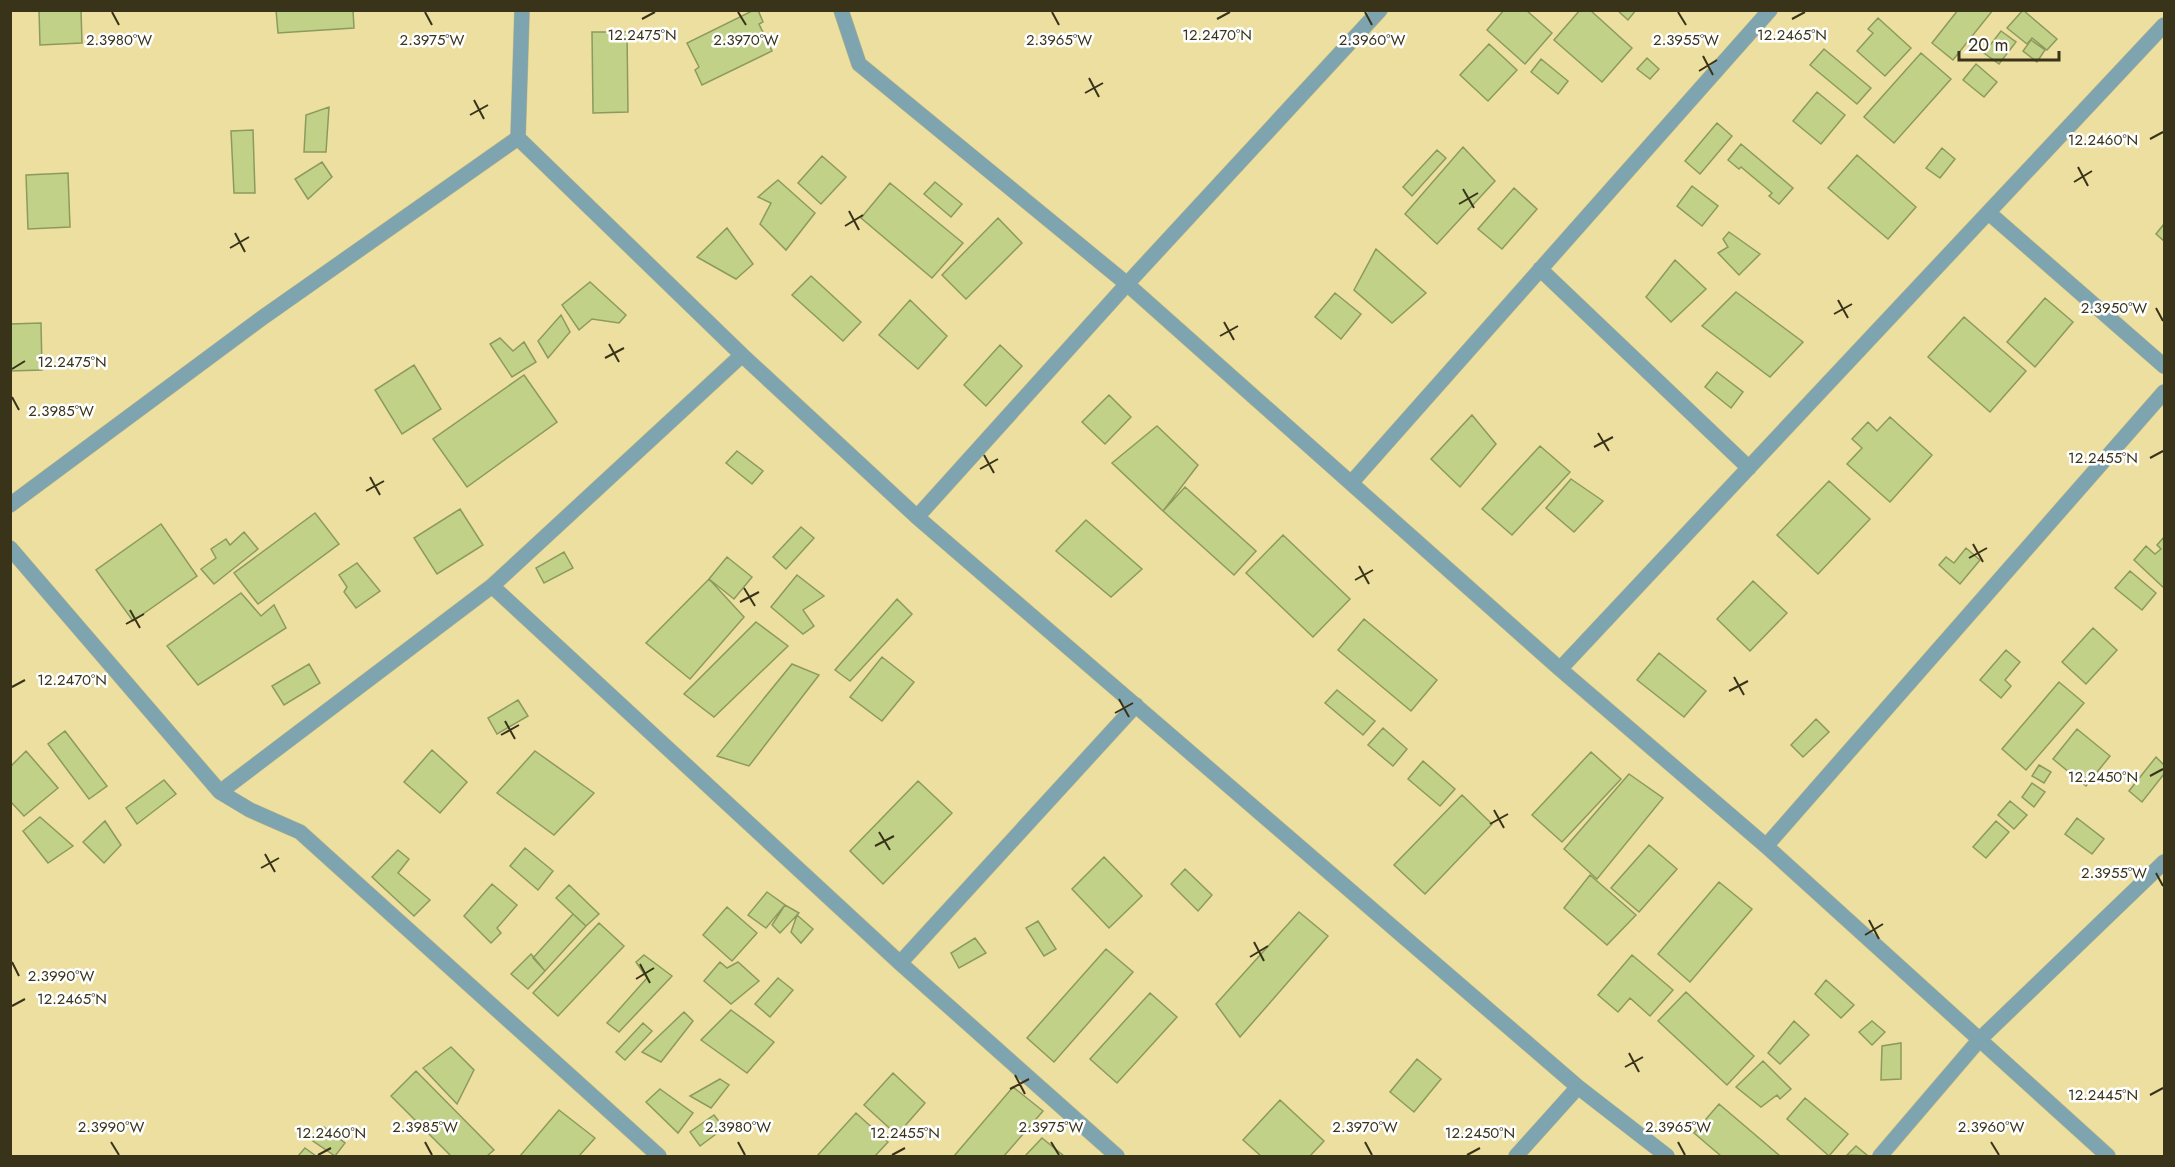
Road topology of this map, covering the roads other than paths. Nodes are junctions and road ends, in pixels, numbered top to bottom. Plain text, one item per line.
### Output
1 (522, 10) edge
2 (841, 10) edge
3 (1380, 10) edge
4 (1770, 10) edge
5 (2164, 25) edge
6 (518, 138) junction
7 (1989, 213) junction
8 (1540, 269) junction
9 (1127, 284) junction
10 (742, 355) junction
11 (2164, 366) edge
12 (2164, 392) edge
13 (1749, 468) junction
14 (1351, 483) junction
15 (10, 505) edge
16 (917, 517) junction
17 (10, 548) edge
18 (492, 586) junction
19 (1560, 669) junction
20 (1136, 705) junction
21 (220, 792) junction
22 (1766, 846) junction
23 (2164, 862) edge
24 (900, 963) junction
25 (1980, 1039) junction
26 (1578, 1087) junction
27 (659, 1156) edge
28 (1117, 1156) edge
29 (1516, 1156) edge
30 (1667, 1156) edge
31 (1880, 1156) edge
32 (2108, 1156) edge

1 - 6 street
2 - 9 street
3 - 9 street
4 - 8 street
5 - 7 street
6 - 10 street
6 - 15 street
7 - 11 street
7 - 13 street
8 - 13 street
8 - 14 street
9 - 14 street
9 - 16 street
10 - 16 street
10 - 18 street
12 - 22 street
13 - 19 street
14 - 19 street
16 - 20 street
17 - 21 street
18 - 21 street
18 - 24 street
19 - 22 street
20 - 24 street
20 - 26 street
21 - 27 street
22 - 25 street
23 - 25 street
24 - 28 street
25 - 31 street
25 - 32 street
26 - 29 street
26 - 30 street

